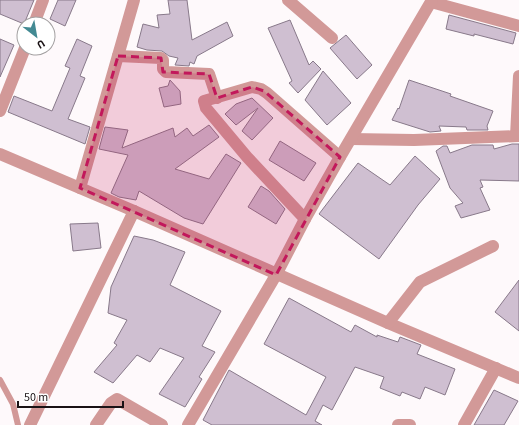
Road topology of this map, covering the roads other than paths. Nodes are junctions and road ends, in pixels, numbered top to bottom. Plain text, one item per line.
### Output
1 (43, 0) edge
2 (134, 0) edge
3 (288, 0) edge
4 (432, 1) edge
5 (37, 16) edge
6 (519, 26) edge
7 (332, 38) dead end
8 (22, 56) edge
9 (118, 56) junction
10 (519, 76) edge
11 (217, 98) junction
12 (0, 111) edge
13 (518, 136) edge
14 (351, 139) junction
15 (0, 154) edge
16 (340, 157) junction
17 (80, 188) junction
18 (134, 211) junction
19 (305, 219) junction
20 (493, 246) dead end
21 (276, 274) junction
22 (388, 323) junction
23 (496, 368) junction
24 (519, 378) edge
25 (0, 380) edge
26 (191, 424) edge
27 (18, 425) edge
28 (30, 425) edge
29 (96, 425) edge
30 (162, 425) edge
31 (398, 425) edge
32 (410, 425) edge
33 (464, 425) edge

1 - 5 street
2 - 9 street
3 - 7 street
4 - 6 street
4 - 14 street
8 - 12 street
9 - 11 street
9 - 17 street
10 - 13 street
11 - 16 street
11 - 19 street
13 - 14 street
14 - 16 street
15 - 17 street
16 - 19 street
17 - 18 street
18 - 21 street
18 - 28 street
19 - 21 street
20 - 22 street
21 - 22 street
21 - 26 street
22 - 23 street
23 - 24 street
23 - 33 street
25 - 27 lane
29 - 30 street
31 - 32 street

